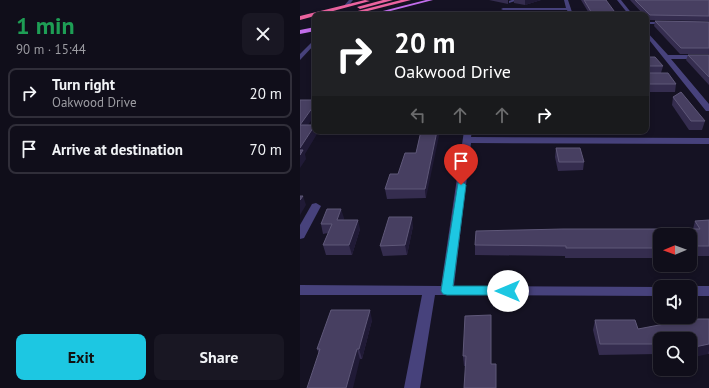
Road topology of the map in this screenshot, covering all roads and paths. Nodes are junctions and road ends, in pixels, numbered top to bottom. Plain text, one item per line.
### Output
1 (351, 0) edge
2 (368, 0) edge
3 (390, 0) edge
4 (408, 0) edge
5 (431, 0) edge
6 (566, 0) edge
7 (619, 0) edge
8 (346, 6) junction
9 (503, 9) dead end
10 (569, 9) junction
11 (323, 12) edge
12 (323, 12) edge
13 (339, 12) edge
14 (358, 12) edge
15 (381, 12) edge
16 (570, 12) edge
17 (629, 12) edge
18 (312, 15) edge
19 (312, 15) edge
20 (300, 18) edge
21 (312, 18) edge
22 (312, 23) edge
23 (649, 23) edge
24 (678, 24) edge
25 (300, 26) edge
26 (312, 30) edge
27 (300, 32) edge
28 (649, 37) edge
29 (312, 44) edge
30 (665, 57) junction
31 (709, 57) edge
32 (300, 58) edge
33 (673, 77) edge
34 (682, 77) junction
35 (708, 107) edge
36 (468, 136) edge
37 (709, 141) edge
38 (316, 206) dead end
39 (300, 235) edge
40 (300, 290) edge
41 (429, 291) junction
42 (447, 291) junction
43 (653, 291) edge
44 (697, 291) edge
45 (709, 291) edge
46 (412, 388) edge

1 - 8 street
2 - 8 main road
2 - 12 highway
3 - 13 highway
4 - 14 highway
5 - 15 main road
6 - 10 street
7 - 17 street
8 - 11 main road
9 - 10 street
10 - 16 street
18 - 20 main road
19 - 20 highway
20 - 21 highway
22 - 25 highway
23 - 24 street
26 - 27 main road
28 - 30 street
29 - 32 street
30 - 31 street
30 - 34 street
33 - 34 street
34 - 35 street
36 - 37 street
36 - 42 street
38 - 39 street
40 - 41 street
41 - 42 street
41 - 46 street
42 - 43 street
44 - 45 street

